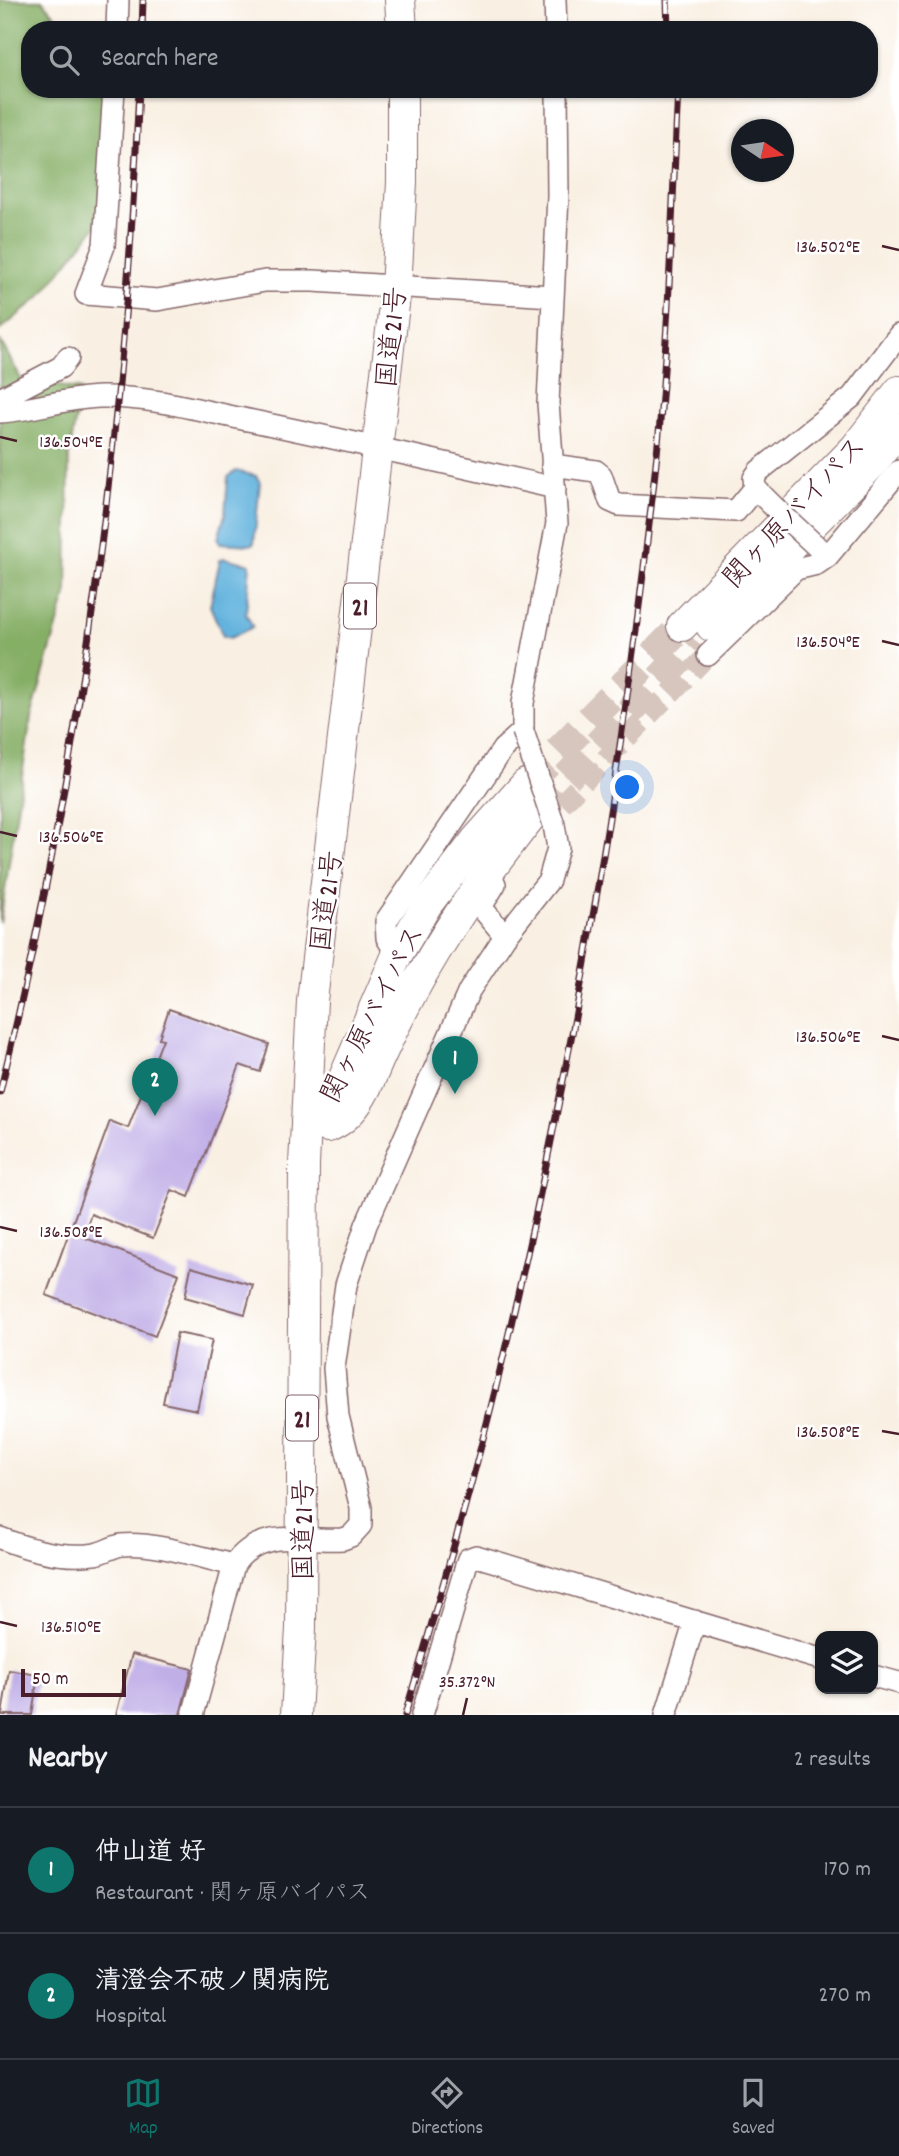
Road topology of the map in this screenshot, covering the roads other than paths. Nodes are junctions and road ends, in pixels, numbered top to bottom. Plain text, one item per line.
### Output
1 (118, 0) edge
2 (400, 0) edge
3 (555, 0) edge
4 (117, 21) edge
5 (401, 21) edge
6 (556, 21) edge
7 (113, 98) edge
8 (402, 98) edge
9 (557, 98) edge
10 (396, 288) junction
11 (552, 296) junction
12 (899, 335) edge
13 (68, 358) dead end
14 (899, 391) edge
15 (0, 399) edge
16 (0, 412) edge
17 (899, 429) edge
18 (377, 447) junction
19 (552, 465) junction
20 (899, 471) edge
21 (555, 488) junction
22 (755, 488) junction
23 (820, 551) junction
24 (696, 641) junction
25 (523, 731) junction
26 (538, 812) junction
27 (505, 936) junction
28 (397, 955) junction
29 (313, 1001) junction
30 (358, 1040) junction
31 (305, 1135) junction
32 (0, 1538) edge
33 (302, 1539) junction
34 (234, 1565) junction
35 (695, 1620) junction
36 (815, 1657) edge
37 (878, 1677) edge
38 (899, 1684) edge
39 (193, 1715) edge
40 (296, 1715) edge
41 (422, 1715) edge
42 (666, 1715) edge

1 - 4 street
2 - 5 highway
3 - 6 street
7 - 10 street
8 - 10 highway, 国道21号 / 21
9 - 11 street
10 - 11 street
10 - 18 highway, 国道21号 / 21
11 - 19 street
12 - 22 street
13 - 15 street
14 - 24 highway, 関ヶ原バイパス
16 - 18 street
17 - 24 highway, 関ヶ原バイパス
18 - 21 street
18 - 29 highway, 国道21号 / 21
19 - 21 street
19 - 22 street
20 - 23 street
21 - 25 street
22 - 23 street, bridge
23 - 24 street
25 - 26 street, bridge
25 - 28 street
26 - 27 street
26 - 27 street
26 - 28 highway, 関ヶ原バイパス
26 - 31 highway, 関ヶ原バイパス
27 - 33 street
28 - 30 highway, 関ヶ原バイパス
29 - 30 highway
29 - 31 highway, 国道21号 / 21
30 - 31 highway, 関ヶ原バイパス
31 - 33 highway, 国道21号 / 21
32 - 34 street
33 - 34 street
33 - 40 highway, 国道21号 / 21
34 - 39 street
35 - 36 street
35 - 41 street
35 - 42 street
37 - 38 street

